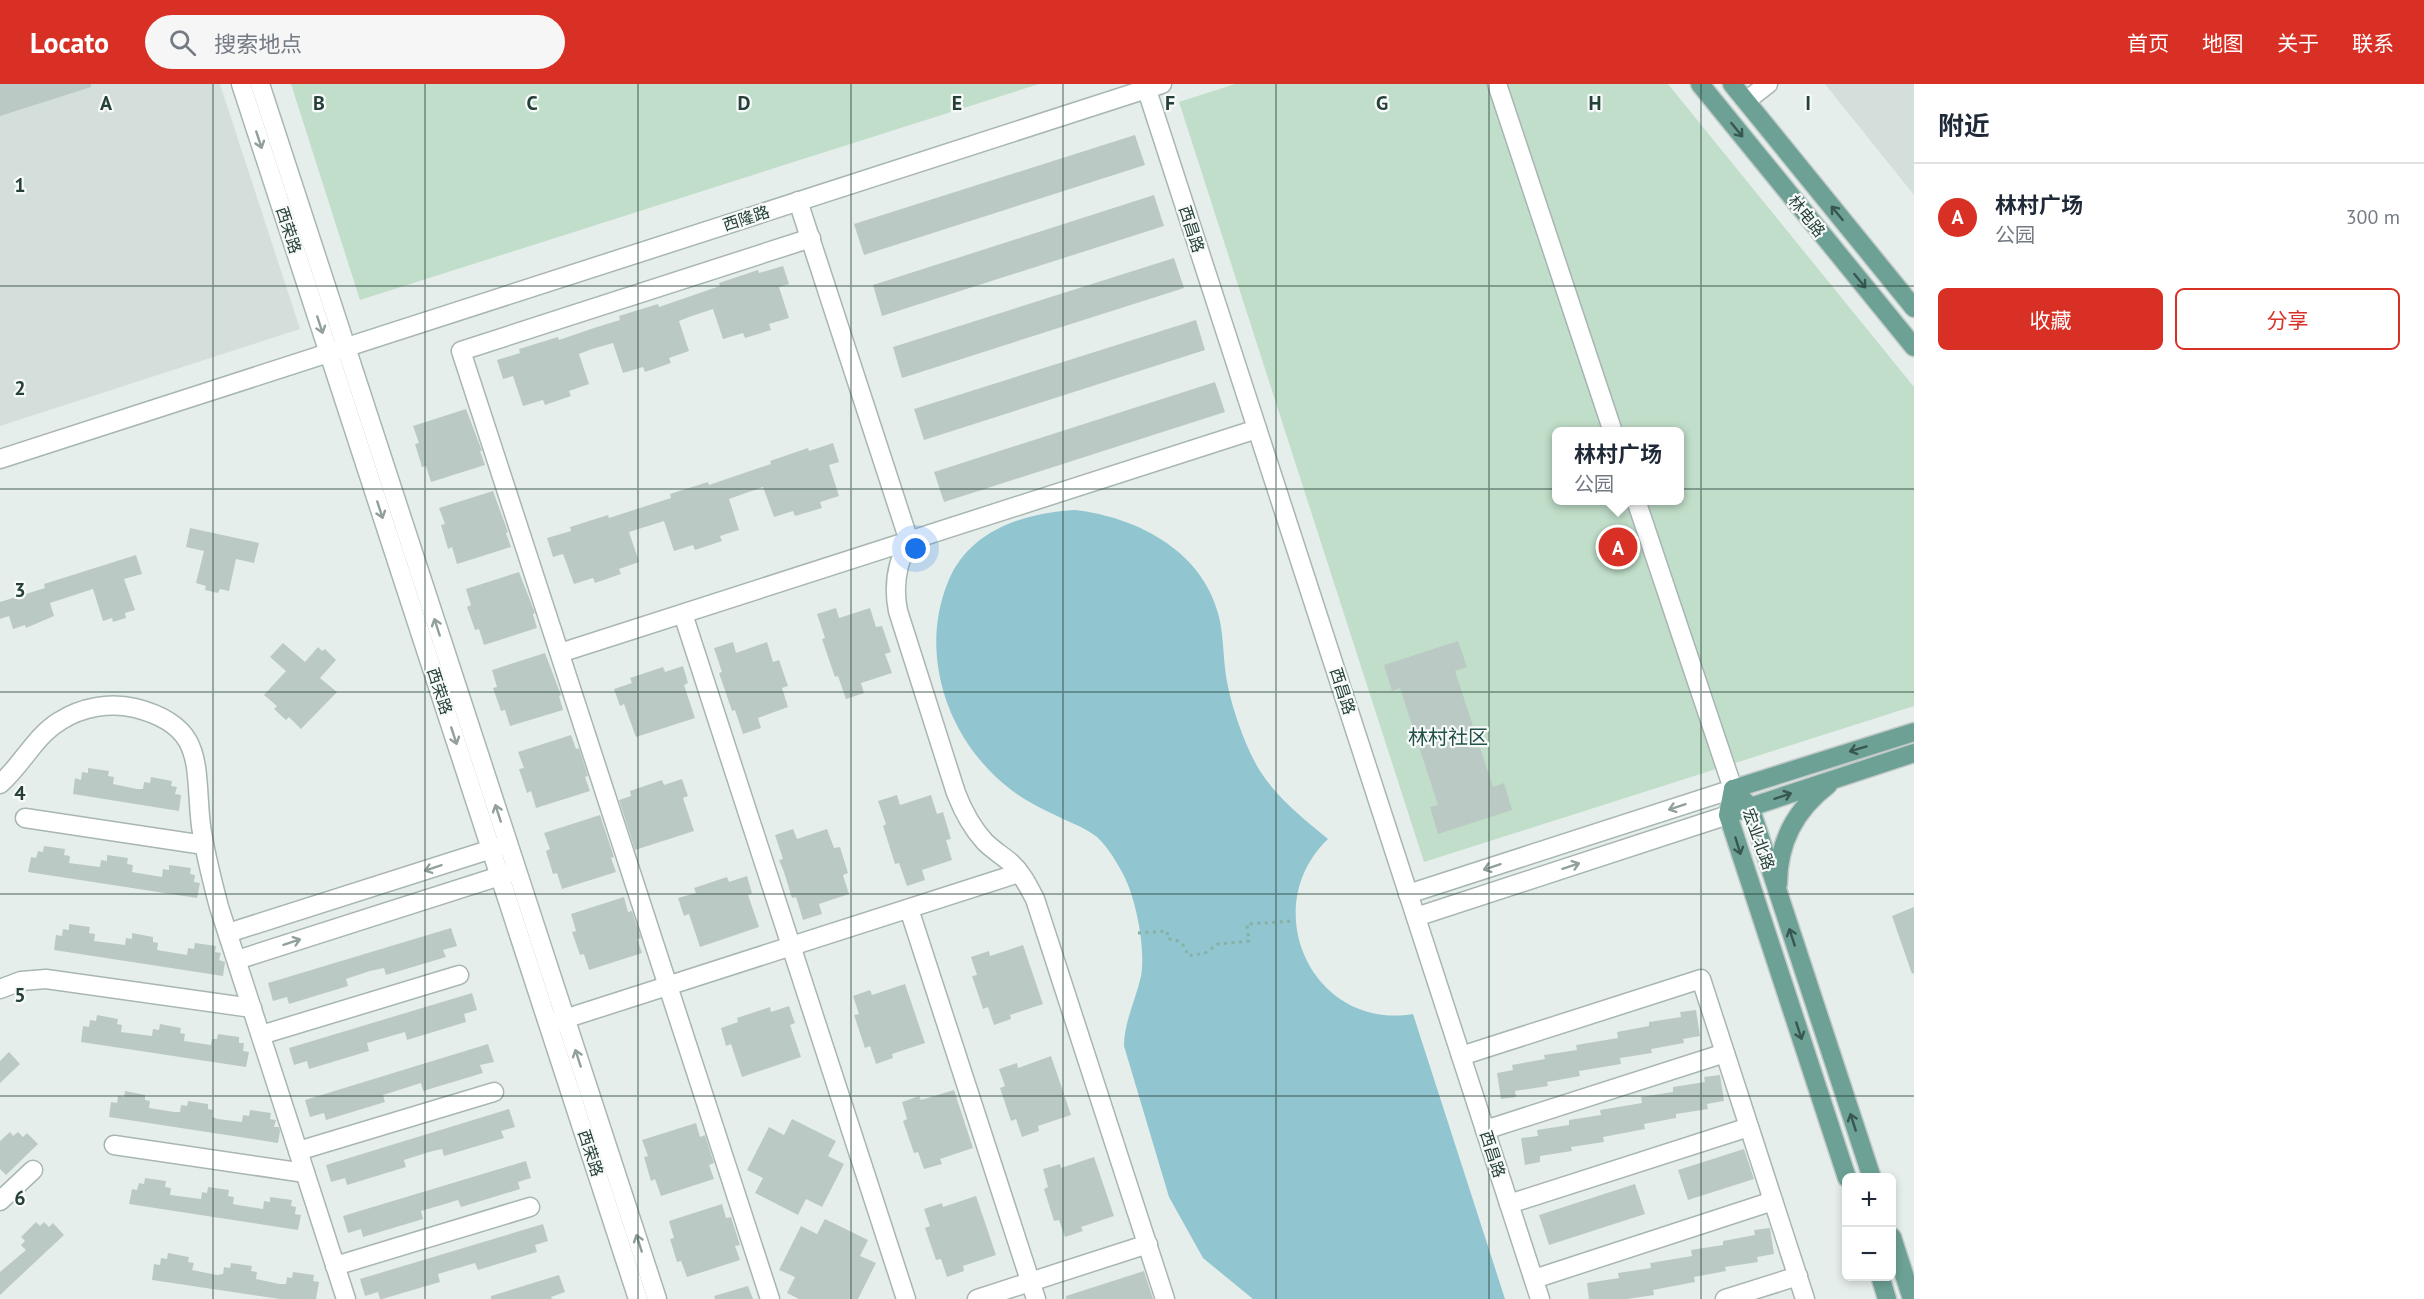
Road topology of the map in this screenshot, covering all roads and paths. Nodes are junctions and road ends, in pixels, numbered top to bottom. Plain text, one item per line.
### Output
1 (241, 84) edge
2 (260, 84) edge
3 (1497, 84) edge
4 (1700, 84) edge
5 (1732, 84) edge
6 (1768, 84) edge
7 (1151, 86) edge
8 (1746, 101) junction
9 (798, 201) junction
10 (811, 238) junction
11 (1914, 308) edge
12 (1914, 347) edge
13 (337, 350) junction
14 (1611, 427) edge
15 (1257, 429) junction
16 (0, 459) edge
17 (1637, 505) edge
18 (909, 541) junction
19 (683, 614) junction
20 (560, 654) junction
21 (1914, 732) edge
22 (1914, 753) edge
23 (1856, 771) junction
24 (0, 784) edge
25 (1733, 789) junction
26 (1750, 807) junction
27 (1728, 815) junction
28 (25, 818) dead end
29 (204, 845) junction
30 (500, 847) junction
31 (508, 873) junction
32 (1019, 873) junction
33 (1408, 894) junction
34 (1779, 898) junction
35 (909, 909) junction
36 (1416, 917) junction
37 (1294, 921) dead end
38 (228, 933) junction
39 (1138, 933) dead end
40 (791, 946) junction
41 (237, 960) junction
42 (459, 975) dead end
43 (668, 986) junction
44 (0, 989) edge
45 (252, 1008) junction
46 (557, 1022) junction
47 (261, 1035) junction
48 (1725, 1053) junction
49 (1461, 1056) junction
50 (494, 1092) dead end
51 (1749, 1127) junction
52 (1485, 1130) junction
53 (114, 1145) dead end
54 (298, 1151) junction
55 (33, 1170) dead end
56 (305, 1173) junction
57 (1845, 1173) edge
58 (1870, 1173) edge
59 (0, 1201) edge
60 (1773, 1202) junction
61 (1509, 1204) junction
62 (530, 1207) dead end
63 (1148, 1244) junction
64 (1896, 1249) edge
65 (335, 1266) junction
66 (1798, 1276) junction
67 (1534, 1279) junction
68 (1882, 1281) edge
69 (1033, 1290) edge
70 (346, 1299) edge
71 (638, 1299) edge
72 (657, 1299) edge
73 (770, 1299) edge
74 (906, 1299) edge
75 (977, 1299) edge
76 (1165, 1299) edge
77 (1540, 1299) edge
78 (1725, 1299) edge
79 (1805, 1299) edge
80 (1887, 1299) edge
81 (1912, 1299) edge

1 -> 13 street, 西荣路
2 - 13 street, 西荣路
3 - 14 street
4 -> 12 main road, 林电路
5 - 8 main road, 林电路
6 - 8 street
7 - 9 street, 西隆路
7 - 15 street, 西昌路
11 -> 8 main road, 林电路
9 - 10 street
9 - 13 street, 西隆路
10 - 18 street
10 - 20 street
13 - 16 street, 西隆路
13 - 30 street, 西荣路
15 - 18 street
15 - 33 street, 西昌路
17 - 25 street
18 - 19 street
18 - 32 street
19 - 20 street
19 - 40 street
20 - 43 street
21 -> 25 main road
22 - 23 main road
26 -> 23 main road
23 - 34 main road
24 - 29 street
25 - 26 main road, 宏业北路
25 - 27 main road, 宏业北路
25 -> 33 street
26 - 27 main road
26 - 34 main road, 宏业北路
36 -> 27 street
27 -> 57 main road, 宏业北路
28 - 29 street
29 - 38 street
30 - 31 street, 西荣路
30 -> 38 street
41 -> 31 street
31 - 46 street, 西荣路
32 - 35 street
32 - 63 street
33 - 36 street, 西昌路
58 -> 34 main road, 宏业北路
35 - 40 street
35 - 69 street
36 - 49 street, 西昌路
37 - 39 path
38 - 41 street
40 - 43 street
40 - 74 street
41 - 45 street
42 - 47 street
43 - 46 street
43 - 73 street
44 - 45 street
45 - 47 street
46 - 71 street, 西荣路
72 -> 46 street, 西荣路
47 - 54 street
48 - 49 street
48 - 51 street
48 - 52 street
49 - 52 street, 西昌路
50 - 54 street
51 - 60 street
51 - 61 street
52 - 61 street, 西昌路
53 - 56 street
54 - 56 street
55 - 59 street
56 - 65 street
60 - 66 street
60 - 67 street
61 - 67 street, 西昌路
62 - 65 street
63 - 69 street
63 - 76 street
64 - 81 main road
65 - 70 street
66 - 78 street
66 - 79 street
67 - 77 street, 西昌路
68 - 80 main road
69 - 75 street

